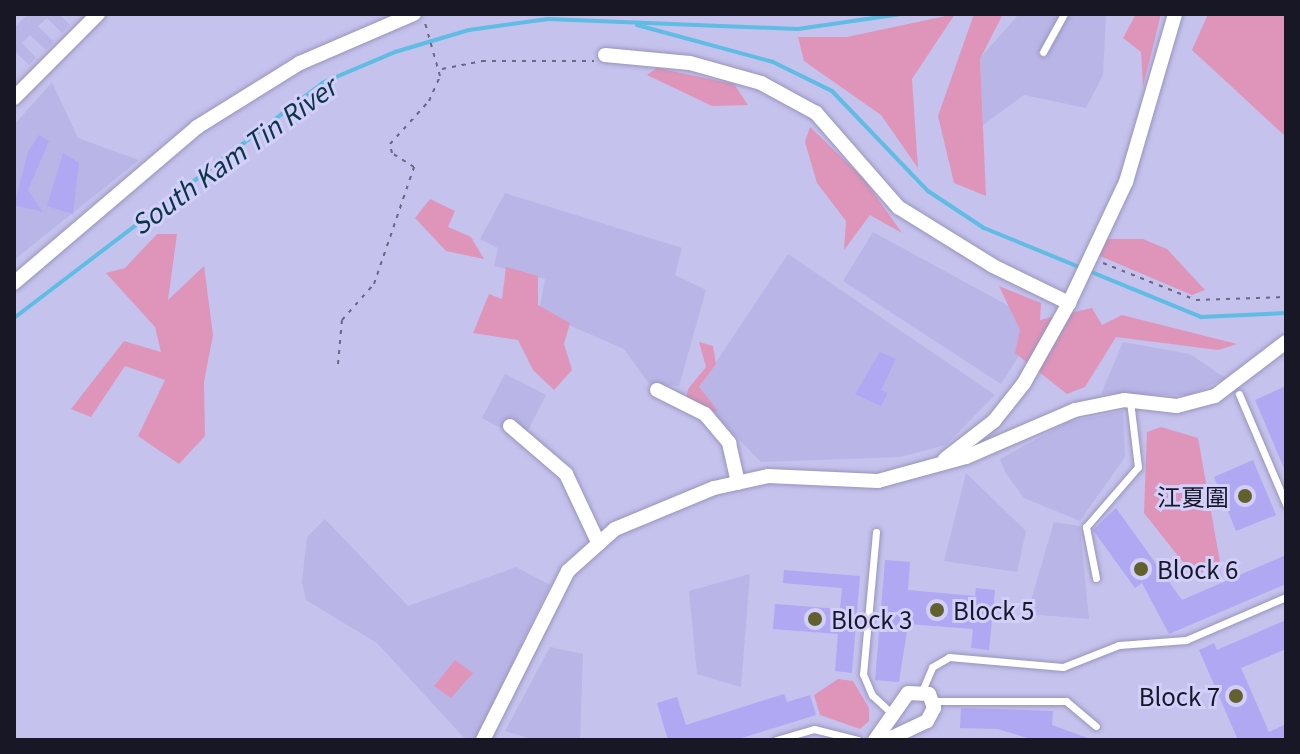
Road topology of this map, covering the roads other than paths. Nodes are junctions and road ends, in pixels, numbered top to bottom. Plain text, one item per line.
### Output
1 (98, 14) edge
2 (414, 14) edge
3 (1064, 14) edge
4 (1175, 14) edge
5 (1043, 52) dead end
6 (605, 55) road end
7 (14, 98) edge
8 (14, 283) edge
9 (1069, 303) junction
10 (1286, 342) edge
11 (657, 390) dead end
12 (1239, 394) dead end
13 (1130, 401) junction
14 (510, 426) dead end
15 (942, 463) junction
16 (738, 483) junction
17 (1286, 504) edge
18 (876, 532) dead end
19 (599, 544) junction
20 (1096, 578) dead end
21 (1286, 597) edge
22 (928, 696) junction
23 (890, 712) junction
24 (1096, 726) dead end
25 (483, 740) edge
26 (776, 740) edge
27 (858, 740) edge
28 (875, 740) edge
29 (887, 740) edge

1 - 7 street
2 - 8 street
3 - 5 lane
4 - 9 street
6 - 9 street
9 - 15 street
10 - 13 street
11 - 16 street
12 - 17 lane
13 - 15 street
13 - 20 lane
14 - 19 street
15 - 16 street
16 - 19 street
18 - 23 lane
19 - 25 street
21 - 22 lane
22 - 23 street
22 - 24 lane
22 - 29 street
23 - 28 street
26 - 27 lane

